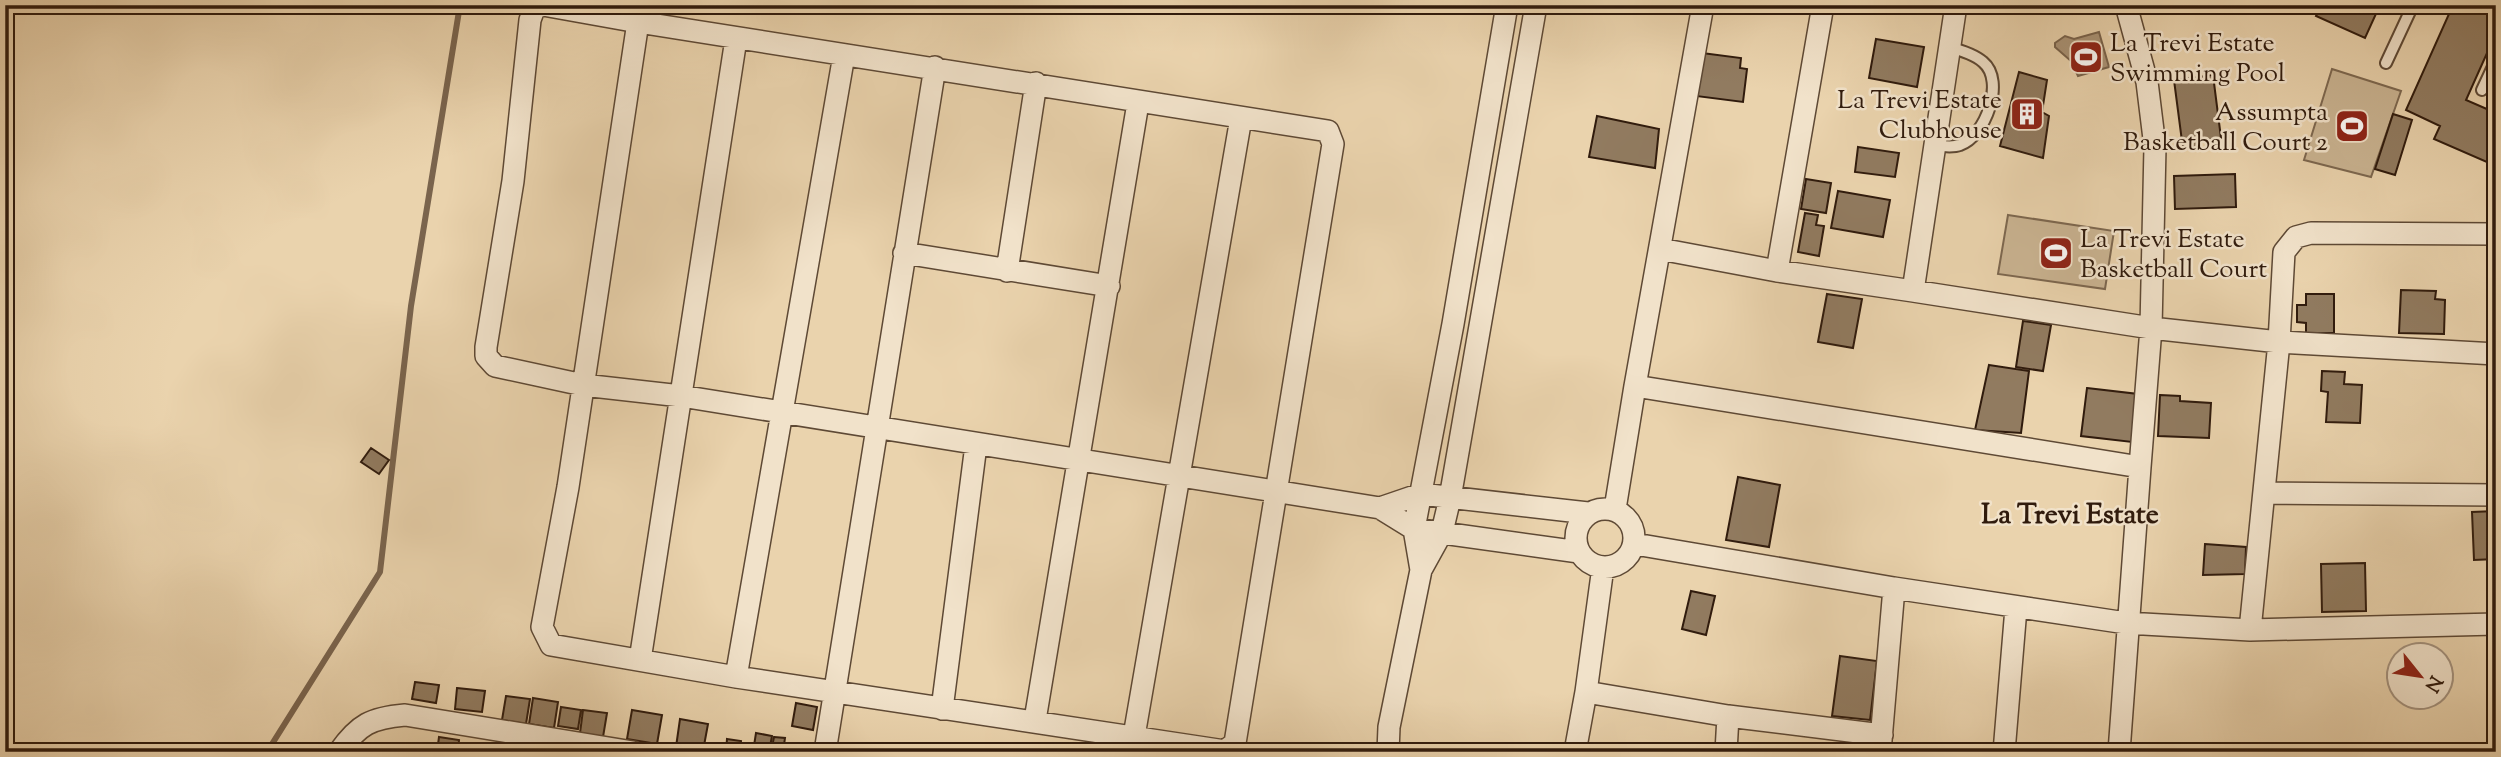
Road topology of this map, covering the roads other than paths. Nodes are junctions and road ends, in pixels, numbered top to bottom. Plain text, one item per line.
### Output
1 (543, 5) edge
2 (1507, 5) edge
3 (1536, 5) edge
4 (1703, 5) edge
5 (1823, 5) edge
6 (1956, 5) edge
7 (2126, 5) edge
8 (2413, 5) edge
9 (638, 22) junction
10 (736, 38) junction
11 (1948, 47) junction
12 (844, 55) junction
13 (2496, 60) edge
14 (2386, 64) dead end
15 (935, 66) junction
16 (1036, 83) junction
17 (2482, 90) dead end
18 (1138, 103) junction
19 (1241, 118) junction
20 (1933, 145) junction
21 (2496, 234) edge
22 (1660, 249) junction
23 (904, 253) junction
24 (1007, 271) junction
25 (1777, 271) junction
26 (1109, 286) junction
27 (1913, 291) junction
28 (2151, 328) junction
29 (2279, 342) junction
30 (2496, 354) edge
31 (583, 385) junction
32 (1635, 386) junction
33 (681, 396) junction
34 (784, 414) junction
35 (877, 428) junction
36 (976, 445) junction
37 (1076, 461) junction
38 (2140, 467) junction
39 (1177, 473) junction
40 (1278, 491) junction
41 (2265, 493) junction
42 (1421, 494) junction
43 (2496, 495) edge
44 (1450, 498) junction
45 (1380, 508) junction
46 (1615, 509) junction
47 (1588, 513) junction
48 (1414, 529) junction
49 (1442, 532) junction
50 (1634, 544) junction
51 (1579, 552) junction
52 (1602, 567) junction
53 (1420, 570) junction
54 (1894, 588) junction
55 (2016, 608) junction
56 (2126, 623) junction
57 (2496, 624) edge
58 (2250, 630) junction
59 (640, 660) junction
60 (736, 677) junction
61 (837, 690) junction
62 (1586, 692) junction
63 (942, 709) junction
64 (1728, 716) junction
65 (1035, 720) junction
66 (1134, 736) junction
67 (1881, 743) edge
68 (339, 752) edge
69 (633, 752) edge
70 (825, 752) edge
71 (1388, 752) edge
72 (1575, 752) edge
73 (1726, 752) edge
74 (2004, 752) edge
75 (2119, 752) edge

1 - 9 street
1 - 31 street
2 - 42 street
3 - 44 street
4 - 22 street
5 - 25 street
6 - 11 street
7 - 28 street
8 - 14 lane
9 - 10 street
9 - 31 street
10 - 12 street
10 - 33 street
11 - 20 street
11 - 20 lane
12 - 15 street
12 - 34 street
13 - 17 lane
15 - 16 street
15 - 23 street
16 - 18 street
16 - 24 street
18 - 19 street
18 - 26 street
19 - 39 street
19 - 40 street
20 - 27 street
21 - 29 street
22 - 25 street
22 - 32 street
23 - 24 street
23 - 35 street
24 - 26 street
25 - 27 street
26 - 37 street
27 - 28 street
28 - 29 street
28 - 38 street
29 - 30 street
29 - 41 street
31 - 33 street
31 - 59 street
32 - 38 street
32 - 46 street
33 - 34 street
33 - 59 street
34 - 35 street
34 - 60 street
35 - 36 street
35 - 61 street
36 - 37 street
36 - 63 street
37 - 39 street
37 - 65 street
38 - 56 street
39 - 40 street
39 - 66 street
40 - 45 street
40 - 66 street
41 - 43 street
41 - 58 street
42 - 44 street
42 - 45 street
42 - 48 street
44 - 47 street
44 - 49 street
45 - 48 street
46 - 47 street
46 - 50 street
47 - 51 street
48 - 49 street
48 - 53 street
49 - 51 street
49 - 53 street
50 - 52 street
50 - 54 street
51 - 52 street
52 - 62 street
53 - 71 street
54 - 55 street
54 - 67 street
55 - 56 street
55 - 74 street
56 - 58 street
56 - 75 street
57 - 58 street
59 - 60 street
60 - 61 street
61 - 63 street
61 - 70 street
62 - 64 street
62 - 72 street
63 - 65 street
64 - 67 street
64 - 73 street
65 - 66 street
68 - 69 street

